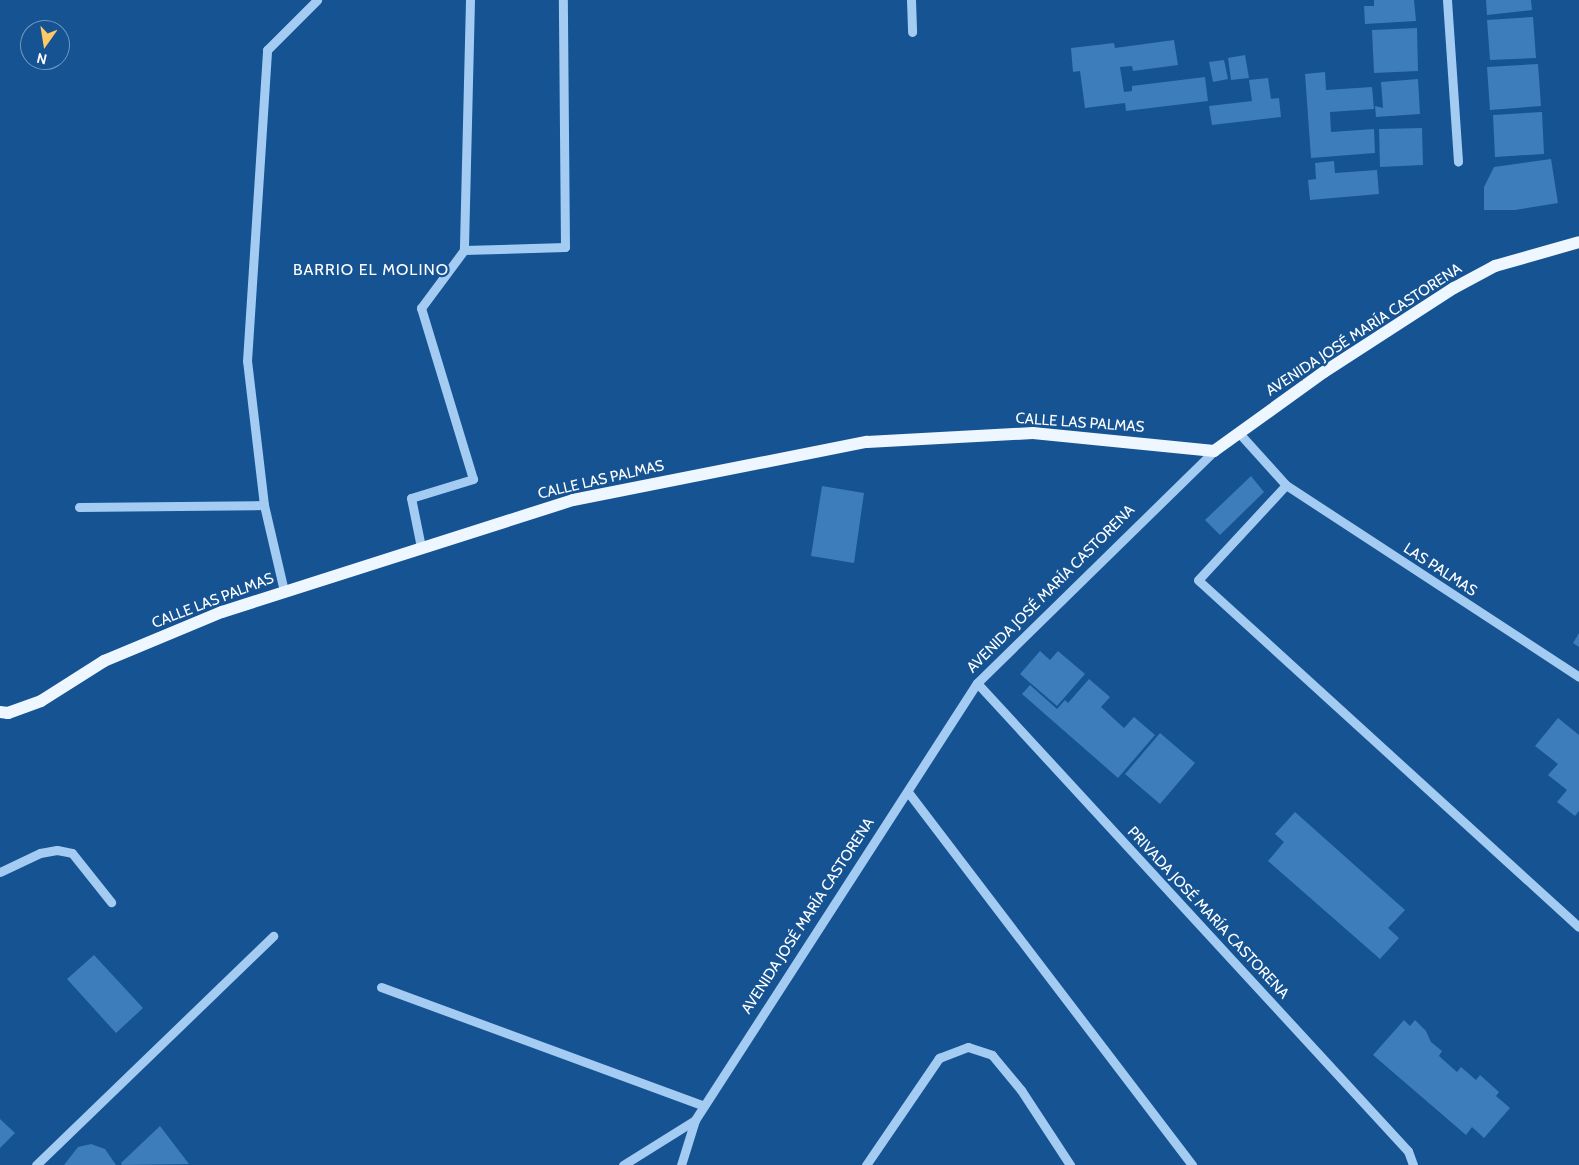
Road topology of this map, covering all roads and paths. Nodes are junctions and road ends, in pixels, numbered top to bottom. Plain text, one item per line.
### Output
1 (317, 0) edge
2 (470, 0) edge
3 (563, 0) edge
4 (911, 0) edge
5 (1447, 0) edge
6 (912, 32) dead end
7 (1458, 162) dead end
8 (1579, 242) edge
9 (464, 250) junction
10 (1239, 433) junction
11 (1214, 451) junction
12 (1286, 485) junction
13 (264, 505) junction
14 (79, 507) dead end
15 (421, 547) junction
16 (284, 591) junction
17 (1579, 677) edge
18 (977, 684) junction
19 (0, 712) edge
20 (908, 792) junction
21 (0, 872) edge
22 (111, 902) dead end
23 (1579, 927) edge
24 (273, 936) dead end
25 (381, 987) dead end
26 (704, 1106) junction
27 (695, 1120) junction
28 (36, 1165) edge
29 (624, 1165) edge
30 (681, 1165) edge
31 (866, 1165) edge
32 (1070, 1165) edge
33 (1192, 1165) edge
34 (1413, 1165) edge

1 - 13 street
2 - 9 street
3 - 9 street
4 - 6 street
5 - 7 street
8 - 10 main road, AVENIDA JOSÉ MARÍA CASTORENA
9 - 15 street
10 - 11 main road, AVENIDA JOSÉ MARÍA CASTORENA
10 - 12 street, LAS PALMAS
11 - 15 main road, CALLE LAS PALMAS
11 - 18 street, AVENIDA JOSÉ MARÍA CASTORENA
12 - 17 street, LAS PALMAS
12 - 23 street
13 - 14 street
13 - 16 street
15 - 16 main road, CALLE LAS PALMAS
16 - 19 main road, CALLE LAS PALMAS
18 - 20 street, AVENIDA JOSÉ MARÍA CASTORENA
18 - 34 street, PRIVADA JOSÉ MARÍA CASTORENA
20 - 26 street, AVENIDA JOSÉ MARÍA CASTORENA
20 - 33 street
21 - 22 street
24 - 28 street
25 - 26 street
26 - 27 street, AVENIDA JOSÉ MARÍA CASTORENA
27 - 29 street
27 - 30 street
31 - 32 street

